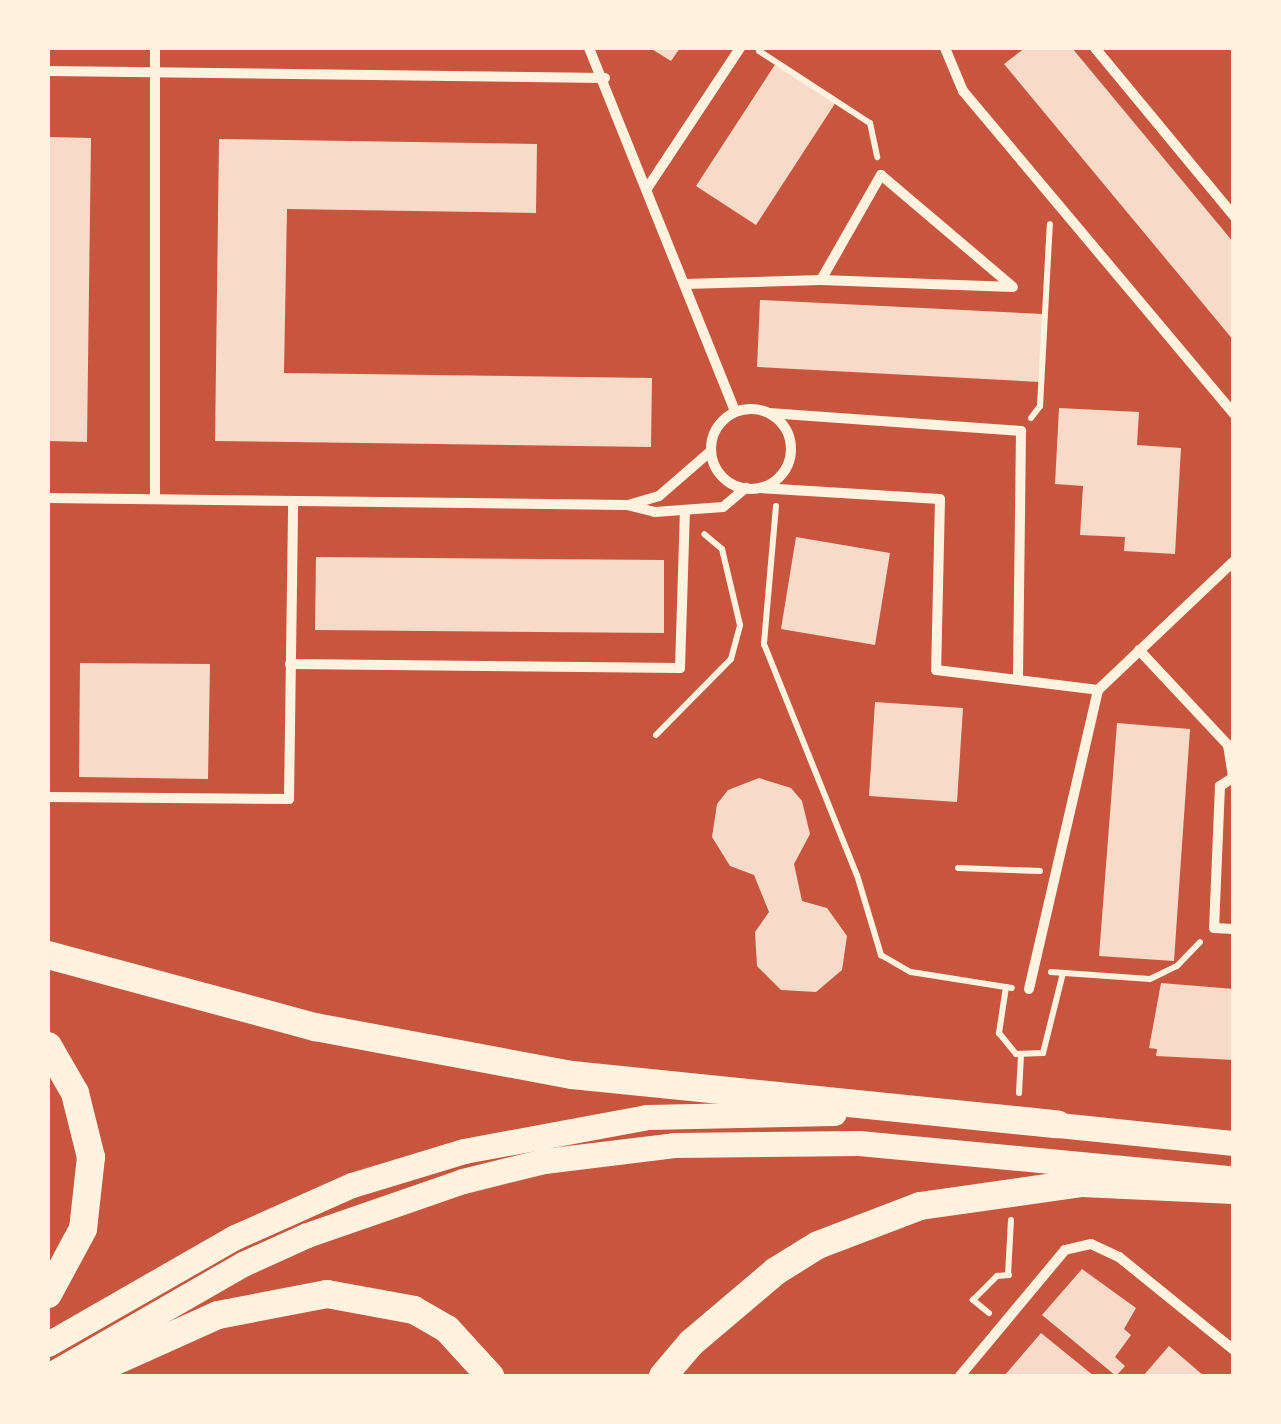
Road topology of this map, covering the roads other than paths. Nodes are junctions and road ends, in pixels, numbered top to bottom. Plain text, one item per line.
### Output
1 (156, 48) edge
2 (589, 48) edge
3 (740, 48) edge
4 (945, 48) edge
5 (1095, 48) edge
6 (48, 71) edge
7 (155, 72) junction
8 (605, 78) junction
9 (648, 188) junction
10 (1234, 216) edge
11 (821, 280) junction
12 (685, 284) junction
13 (735, 412) junction
14 (769, 413) junction
15 (1234, 414) edge
16 (711, 451) junction
17 (746, 488) junction
18 (760, 488) junction
19 (48, 498) edge
20 (155, 498) junction
21 (293, 500) junction
22 (627, 505) junction
23 (685, 512) junction
24 (1234, 561) edge
25 (1140, 650) junction
26 (290, 664) junction
27 (1018, 677) junction
28 (1098, 690) junction
29 (1233, 777) edge
30 (48, 797) edge
31 (1234, 929) edge
32 (48, 955) edge
33 (1029, 989) dead end
34 (48, 1046) edge
35 (1058, 1124) junction
36 (1234, 1143) edge
37 (1234, 1179) edge
38 (1234, 1190) edge
39 (48, 1294) edge
40 (48, 1344) edge
41 (1234, 1350) edge
42 (48, 1376) edge
43 (82, 1376) edge
44 (490, 1376) edge
45 (663, 1376) edge
46 (960, 1376) edge

1 - 7 street
2 - 8 street
3 - 9 street
4 - 15 street
5 - 10 street
6 - 7 street
7 - 8 street
7 - 20 street
8 - 9 street
9 - 12 street
11 - 11 street
11 - 12 street
12 - 13 street
13 - 14 street
13 - 16 street
14 - 18 street
14 - 27 street
16 - 17 street
16 - 22 street
17 - 18 street
17 - 23 street
18 - 27 street
19 - 20 street
20 - 21 street
21 - 22 street
21 - 26 street
22 - 23 street
23 - 26 street
24 - 25 street
25 - 28 street
25 - 29 street
26 - 30 street
27 - 28 street
28 - 33 street
29 - 31 street
32 - 35 highway
34 - 39 highway
35 - 36 main road
35 - 40 main road
37 - 42 main road
38 - 45 highway
41 - 46 street
43 - 44 highway

